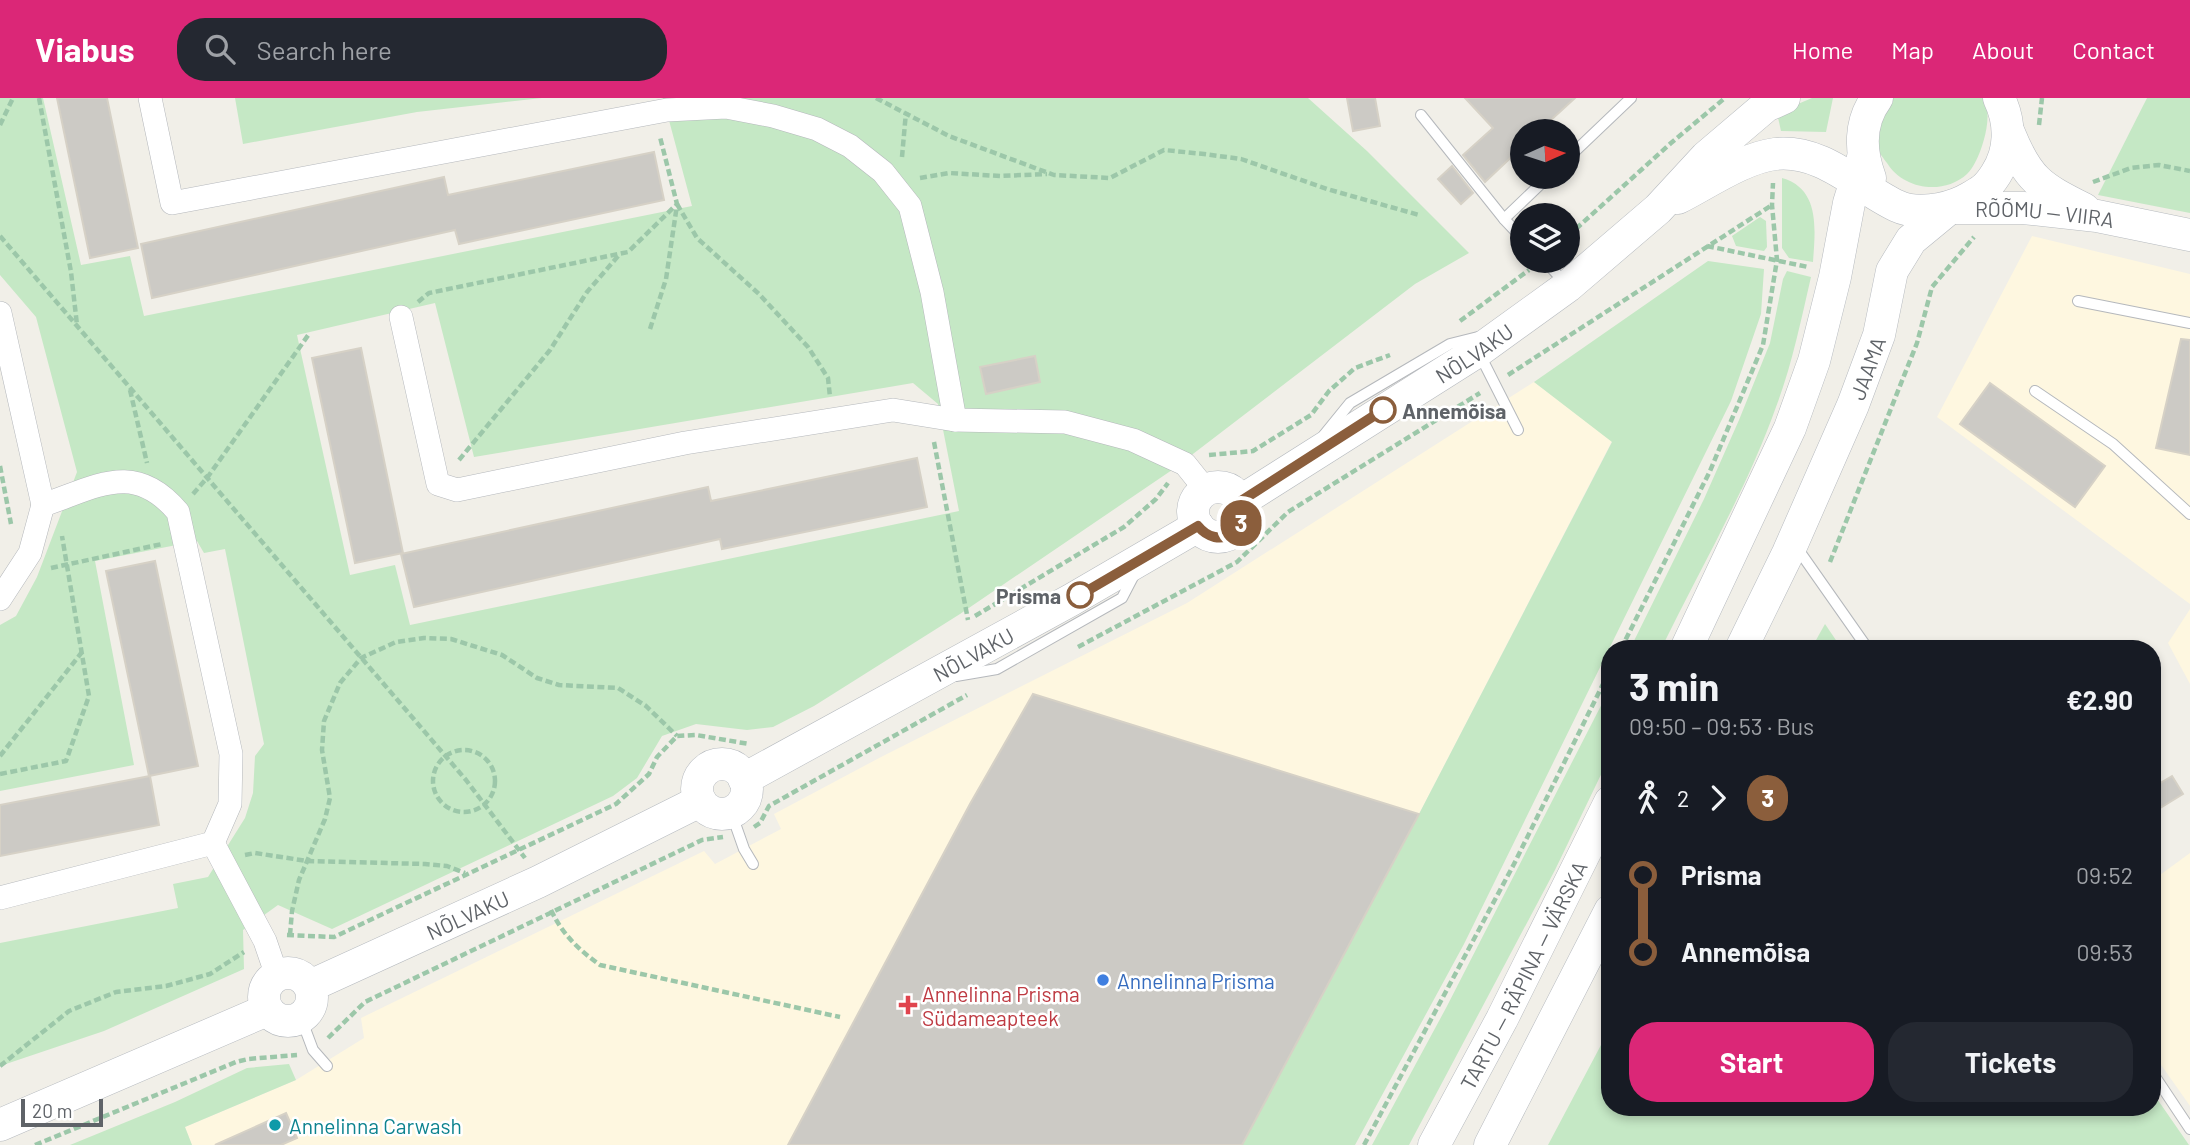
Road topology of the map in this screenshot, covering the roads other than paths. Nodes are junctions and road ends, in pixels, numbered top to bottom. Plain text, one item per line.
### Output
1 (150, 98) edge
2 (1631, 98) edge
3 (1784, 98) edge
4 (1877, 98) edge
5 (1999, 98) edge
6 (2021, 98) edge
7 (1421, 115) dead end
8 (2009, 133) junction
9 (1580, 147) edge
10 (1867, 178) junction
11 (1535, 189) edge
12 (1951, 207) junction
13 (1658, 209) junction
14 (2098, 216) junction
15 (1504, 219) junction
16 (1510, 225) edge
17 (2190, 235) edge
18 (1556, 273) edge
19 (1568, 286) junction
20 (2078, 301) dead end
21 (0, 313) edge
22 (401, 317) road end
23 (2190, 323) edge
24 (1508, 329) junction
25 (1478, 351) junction
26 (2035, 391) dead end
27 (955, 420) junction
28 (1518, 430) dead end
29 (1302, 462) junction
30 (1205, 489) junction
31 (1241, 501) junction
32 (49, 503) junction
33 (2190, 514) edge
34 (1198, 526) junction
35 (1793, 542) junction
36 (0, 599) edge
37 (1690, 640) edge
38 (1745, 640) edge
39 (1862, 640) edge
40 (744, 779) junction
41 (700, 801) junction
42 (731, 812) junction
43 (1601, 820) edge
44 (218, 851) junction
45 (753, 864) dead end
46 (0, 898) edge
47 (1601, 929) edge
48 (277, 976) junction
49 (310, 986) junction
50 (267, 1010) junction
51 (301, 1018) junction
52 (327, 1066) dead end
53 (2161, 1086) edge
54 (0, 1125) edge
55 (2190, 1129) edge
56 (1434, 1145) edge
57 (1490, 1145) edge

1 - 27 street
2 - 9 lane
3 - 13 street, NÕLVAKU
4 - 10 street
5 - 8 street, RÕÕMU — VIIRA
6 - 8 street
7 - 15 lane
8 - 12 street
8 - 14 street, RÕÕMU — VIIRA
10 - 12 street, RÕÕMU — VIIRA
10 - 13 street, NÕLVAKU
10 - 37 street
11 - 15 lane
12 - 14 street, RÕÕMU — VIIRA
12 - 35 street, JAAMA
13 - 19 street, NÕLVAKU
14 - 17 street
15 - 16 lane
18 - 19 lane
19 - 24 street, NÕLVAKU
20 - 23 lane
21 - 32 street
22 - 27 street
24 - 25 street, NÕLVAKU
24 - 29 lane
25 - 28 lane
25 - 29 street, NÕLVAKU
26 - 33 lane
27 - 30 street
29 - 31 street, NÕLVAKU
30 - 31 street
30 - 34 street
31 - 34 street
32 - 36 street
32 - 44 street
34 - 40 street, NÕLVAKU
35 - 38 street
35 - 39 lane
40 - 41 street
40 - 42 street
41 - 42 street
41 - 49 street, NÕLVAKU
42 - 45 lane
43 - 56 street, TARTU — RÄPINA — VÄRSKA
44 - 46 street
44 - 48 street
47 - 57 street
48 - 49 street
48 - 50 street
49 - 51 street
50 - 51 street
50 - 54 street
51 - 52 lane
53 - 55 lane

